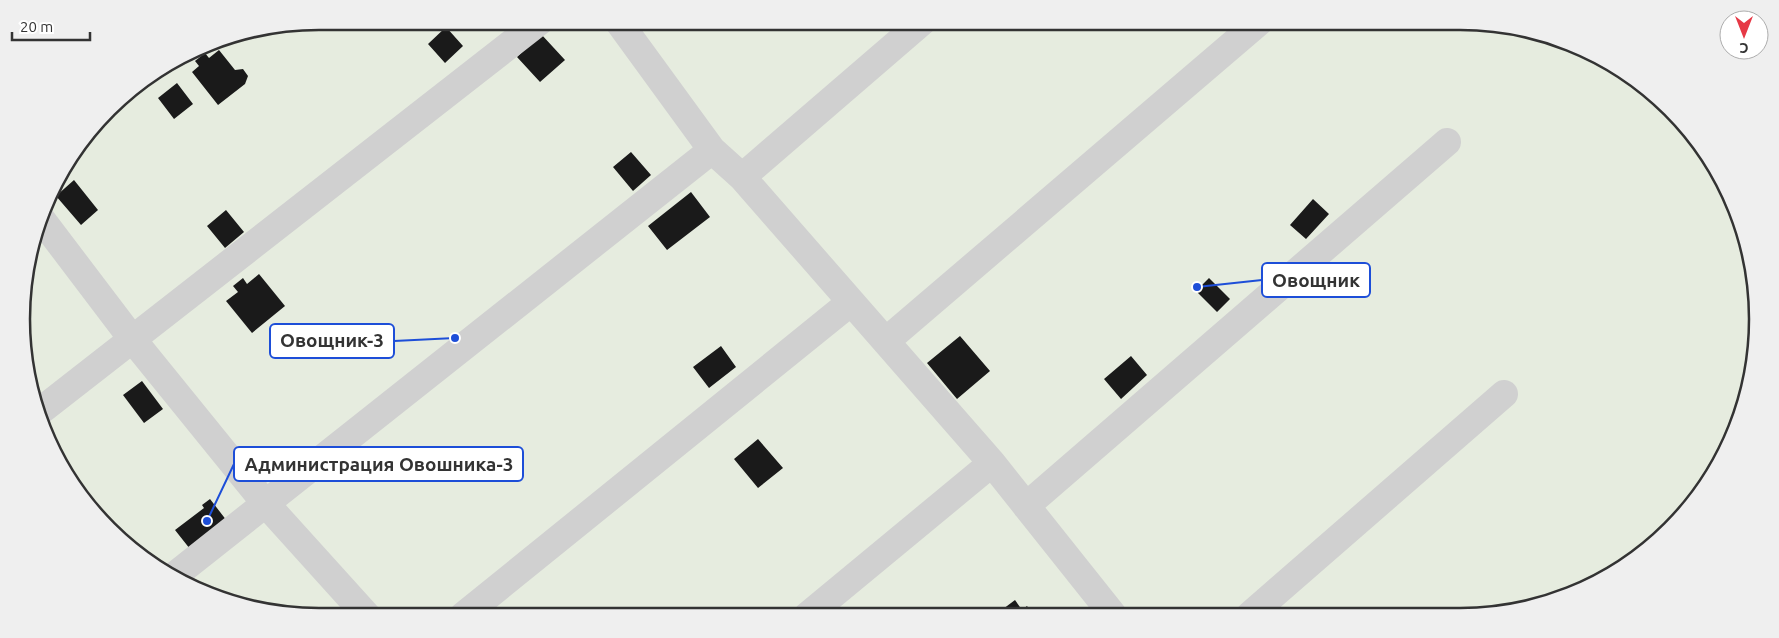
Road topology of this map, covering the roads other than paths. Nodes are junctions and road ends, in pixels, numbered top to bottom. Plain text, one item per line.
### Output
1 (529, 30) edge
2 (625, 30) edge
3 (913, 30) edge
4 (1249, 30) edge
5 (1447, 142) dead end
6 (712, 150) junction
7 (742, 178) junction
8 (46, 225) edge
9 (851, 302) junction
10 (133, 340) junction
11 (886, 341) junction
12 (1504, 394) dead end
13 (44, 408) edge
14 (992, 464) junction
15 (266, 504) junction
16 (1026, 506) junction
17 (179, 572) edge
18 (360, 608) edge
19 (473, 608) edge
20 (817, 608) edge
21 (1107, 608) edge
22 (1258, 608) edge

1 - 10 lane
2 - 6 lane
3 - 7 lane
4 - 11 lane
5 - 16 lane
6 - 7 lane
6 - 15 lane
7 - 9 lane
8 - 10 lane
9 - 11 lane
9 - 19 lane
10 - 13 lane
10 - 15 lane
11 - 14 lane
12 - 22 lane
14 - 16 lane
14 - 20 lane
15 - 17 lane
15 - 18 lane
16 - 21 lane

